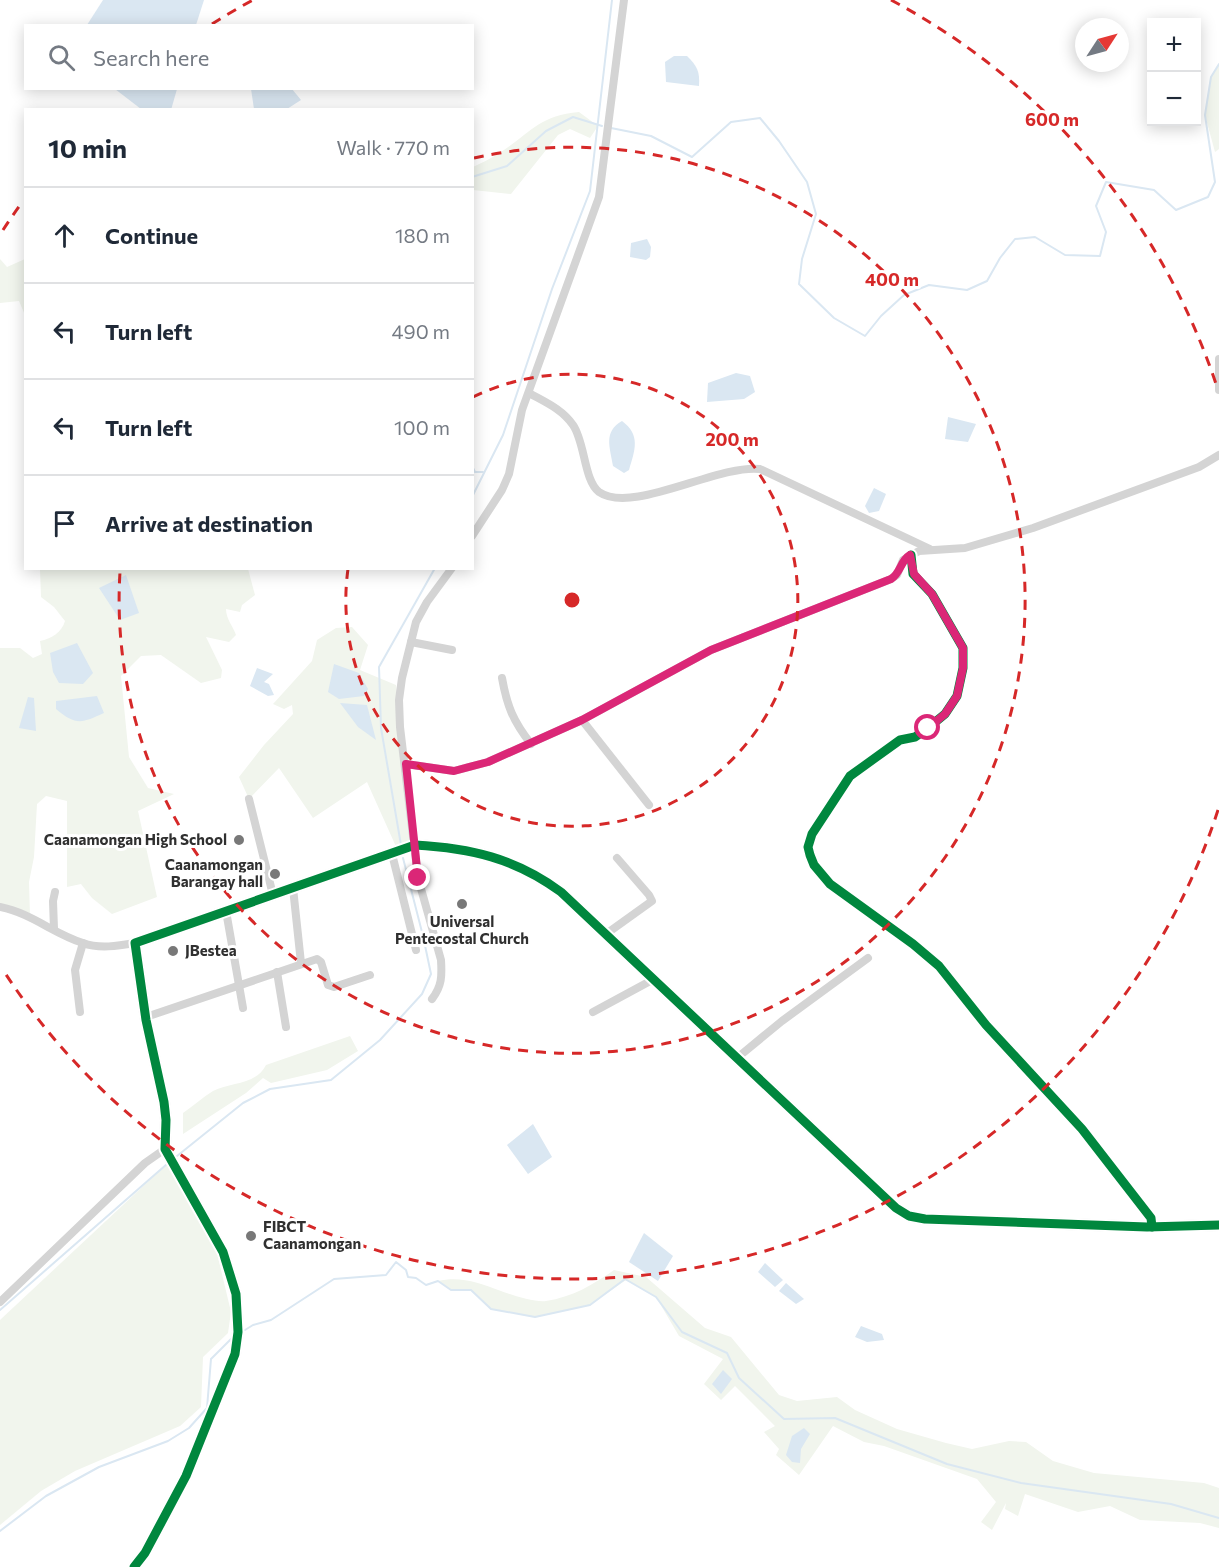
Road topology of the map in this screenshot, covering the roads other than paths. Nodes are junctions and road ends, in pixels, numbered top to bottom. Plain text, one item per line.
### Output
1 (624, 0) edge
2 (1219, 359) edge
3 (1219, 390) edge
4 (529, 393) junction
5 (1219, 455) edge
6 (474, 533) edge
7 (930, 549) junction
8 (910, 555) junction
9 (451, 570) edge
10 (411, 642) junction
11 (453, 650) dead end
12 (502, 678) dead end
13 (582, 720) junction
14 (531, 744) junction
15 (406, 764) junction
16 (249, 799) dead end
17 (649, 805) dead end
18 (415, 845) junction
19 (392, 854) junction
20 (617, 858) dead end
21 (293, 888) junction
22 (55, 892) dead end
23 (273, 895) junction
24 (0, 907) edge
25 (226, 911) junction
26 (54, 929) junction
27 (606, 934) junction
28 (83, 943) junction
29 (135, 943) junction
30 (416, 950) dead end
31 (868, 958) dead end
32 (302, 963) junction
33 (277, 972) junction
34 (370, 975) dead end
35 (654, 979) junction
36 (238, 984) junction
37 (432, 999) dead end
38 (243, 1008) dead end
39 (80, 1012) dead end
40 (593, 1012) dead end
41 (146, 1017) junction
42 (286, 1027) dead end
43 (737, 1058) junction
44 (165, 1149) junction
45 (1219, 1225) edge
46 (1152, 1227) junction
47 (0, 1302) edge
48 (134, 1567) edge

1 - 4 street
2 - 3 street
4 - 6 street
4 - 7 street
5 - 7 street
7 - 8 street
8 - 13 street
8 - 46 street
9 - 10 street
10 - 11 street
10 - 15 street
12 - 14 street
13 - 14 street
13 - 17 street
14 - 15 street
15 - 18 street
16 - 23 street
18 - 19 street
18 - 27 street
18 - 37 street
19 - 21 street
19 - 30 street
20 - 27 street
21 - 23 street
21 - 32 street
22 - 26 street
23 - 25 street
24 - 26 street
25 - 29 street
25 - 36 street
26 - 28 street
27 - 35 street
28 - 29 street
28 - 39 street
29 - 41 street
31 - 43 street
32 - 33 street
32 - 34 street
33 - 36 street
33 - 42 street
35 - 40 street
35 - 43 street
36 - 38 street
36 - 41 street
41 - 44 street
43 - 46 street
44 - 47 street
44 - 48 street
45 - 46 street

